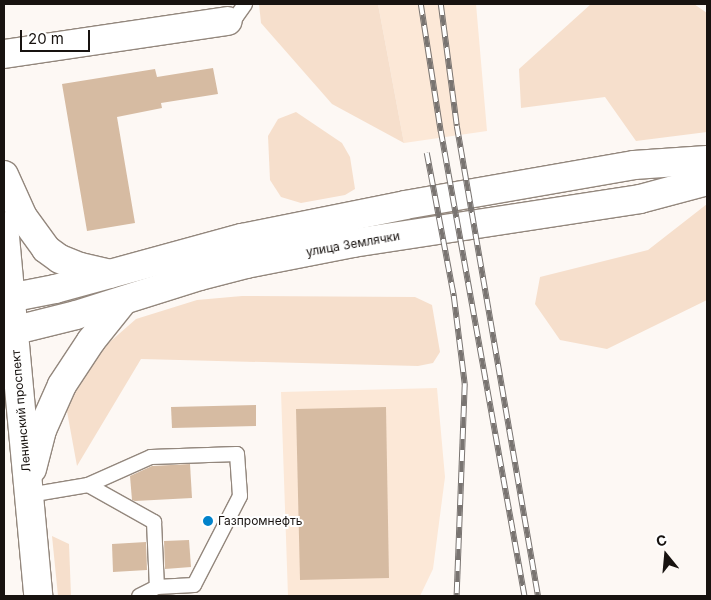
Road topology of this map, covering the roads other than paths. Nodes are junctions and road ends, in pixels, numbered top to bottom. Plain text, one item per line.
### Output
1 (236, 12) edge
2 (4, 54) edge
3 (707, 160) edge
4 (4, 175) edge
5 (707, 181) edge
6 (4, 226) edge
7 (110, 274) junction
8 (7, 298) edge
9 (123, 300) junction
10 (9, 332) edge
11 (88, 485) junction
12 (29, 495) junction
13 (157, 587) junction
14 (38, 596) edge
15 (139, 596) edge

1 - 2 street
3 - 7 street
4 - 7 street
5 - 9 street, улица Землячки
6 - 8 street, Ленинский проспект
7 - 8 street
8 - 10 street, Ленинский проспект
9 - 10 street, улица Землячки
9 - 12 street
10 - 12 street, Ленинский проспект
11 - 12 lane
11 - 13 lane
11 - 13 lane
12 - 14 street, Ленинский проспект
13 - 15 lane

